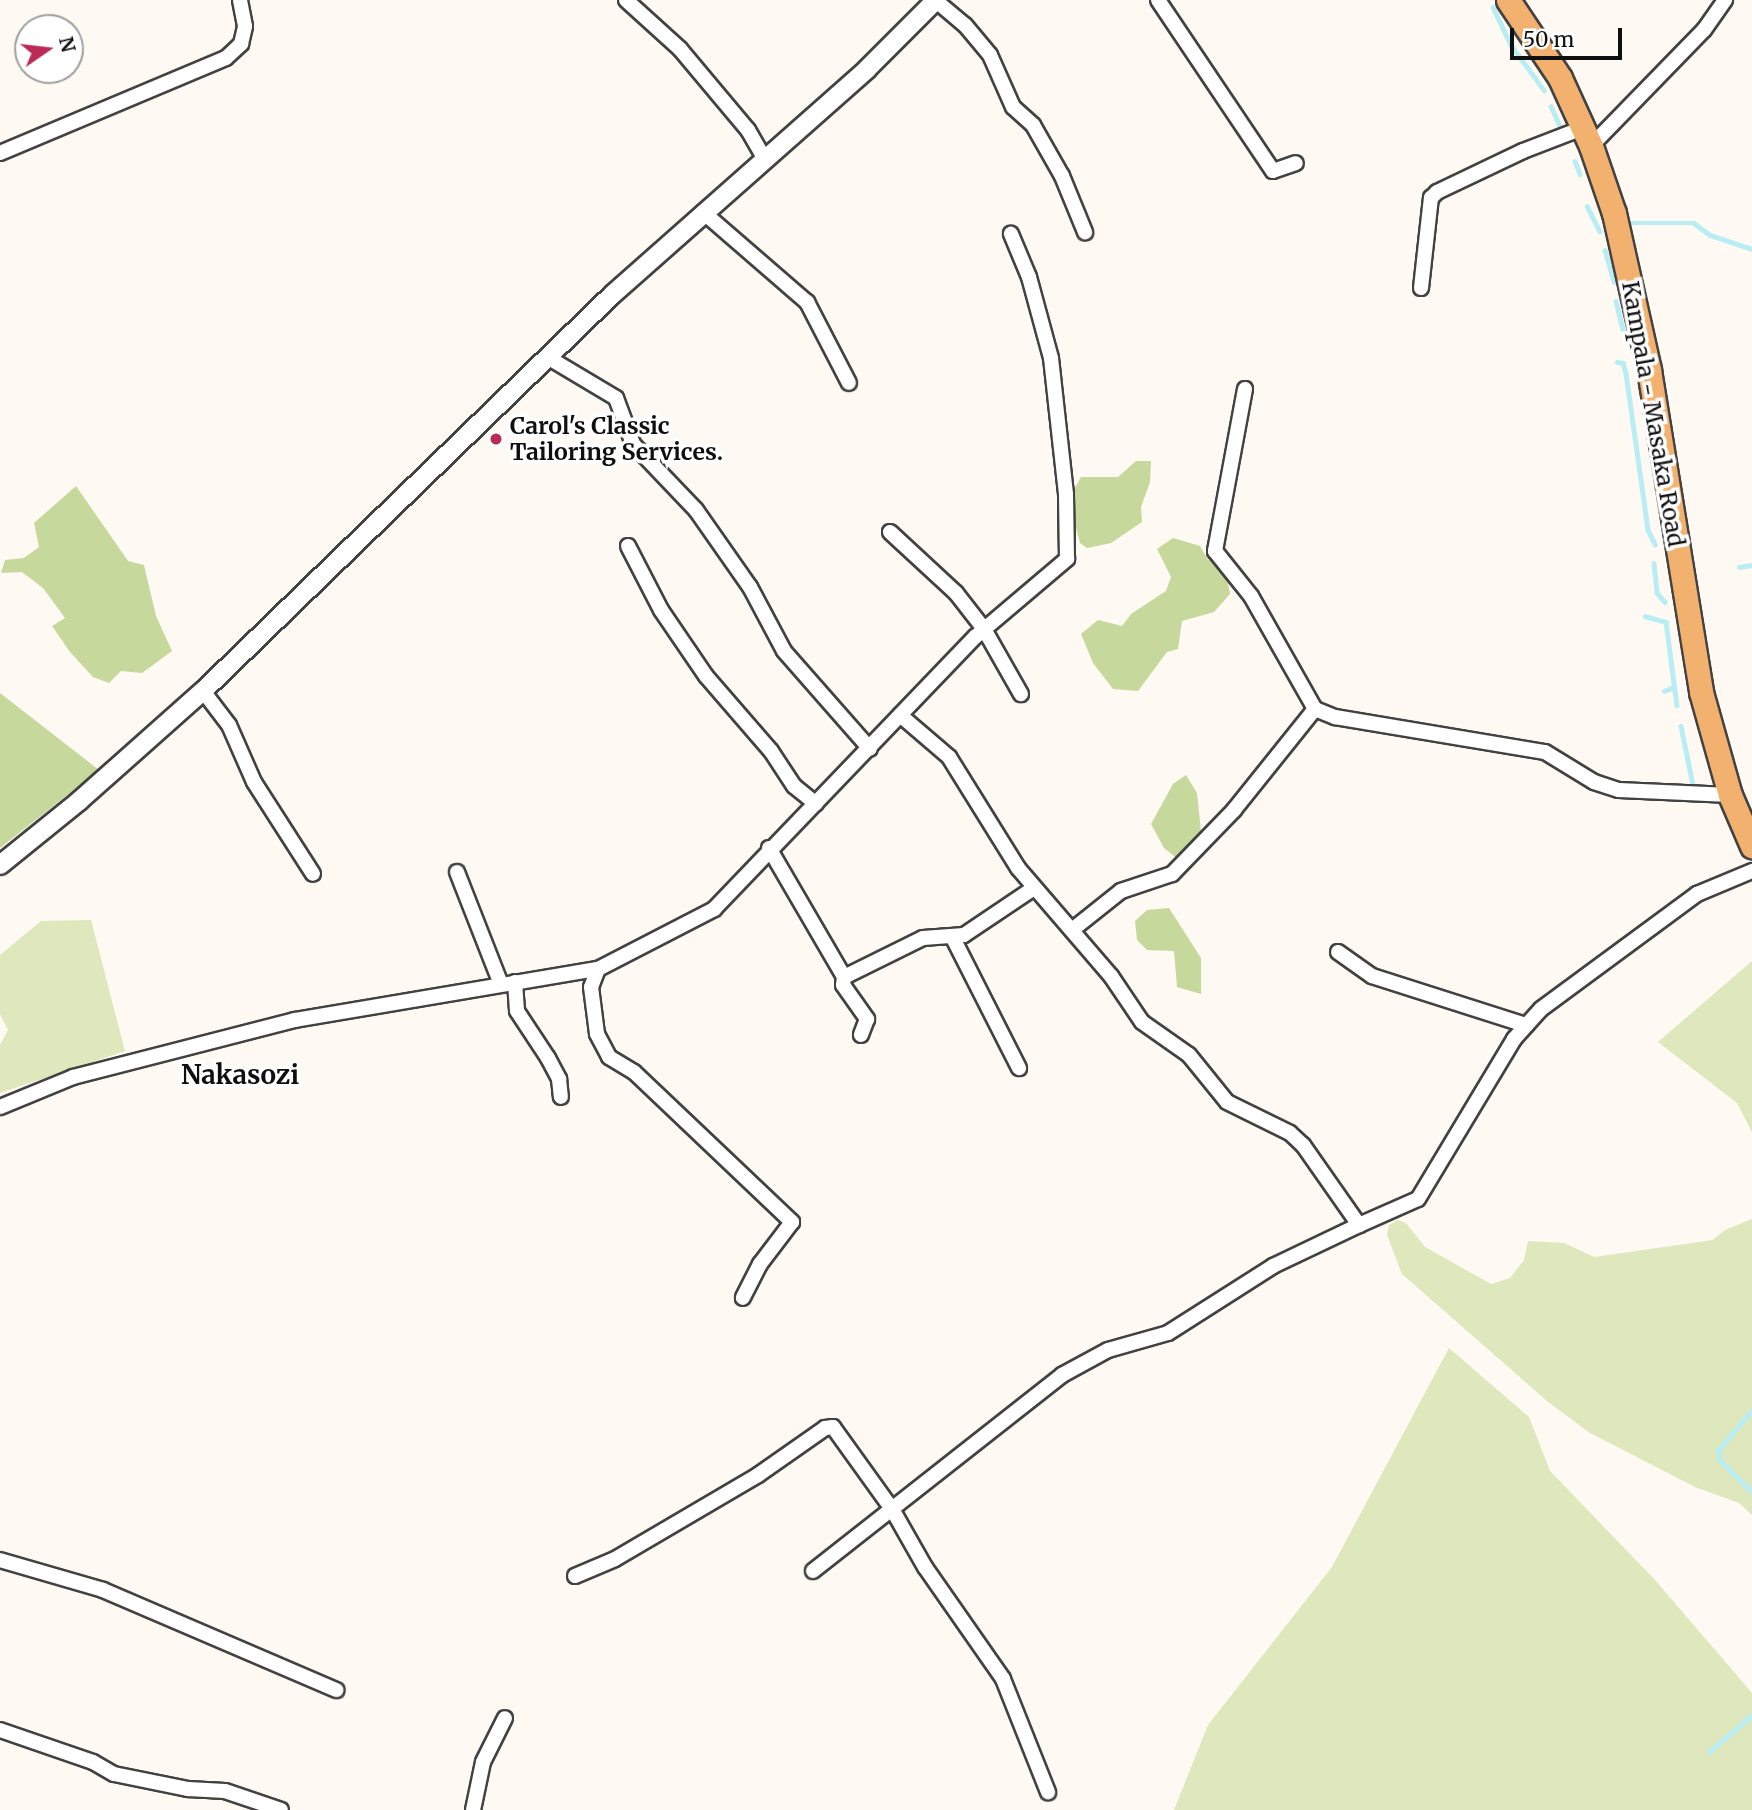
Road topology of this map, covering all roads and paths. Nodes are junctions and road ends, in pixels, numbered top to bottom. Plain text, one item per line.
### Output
1 (240, 0) edge
2 (625, 0) edge
3 (936, 0) edge
4 (1158, 0) edge
5 (1508, 0) edge
6 (1725, 0) edge
7 (1587, 137) junction
8 (0, 153) edge
9 (764, 158) junction
10 (1296, 163) dead end
11 (703, 212) junction
12 (1085, 232) dead end
13 (1011, 234) dead end
14 (1421, 288) dead end
15 (549, 358) junction
16 (849, 383) dead end
17 (1245, 388) dead end
18 (890, 532) dead end
19 (628, 546) dead end
20 (984, 629) junction
21 (203, 691) junction
22 (1021, 694) dead end
23 (1315, 709) junction
24 (900, 715) junction
25 (870, 749) junction
26 (1730, 795) junction
27 (817, 804) junction
28 (1752, 846) edge
29 (769, 848) junction
30 (0, 864) edge
31 (1752, 871) edge
32 (457, 872) dead end
33 (313, 874) dead end
34 (1034, 888) junction
35 (1072, 930) junction
36 (953, 937) junction
37 (1338, 952) dead end
38 (598, 969) junction
39 (844, 977) junction
40 (508, 983) junction
41 (1527, 1025) junction
42 (862, 1035) dead end
43 (1019, 1068) dead end
44 (561, 1097) dead end
45 (0, 1107) edge
46 (1359, 1225) junction
47 (743, 1298) dead end
48 (892, 1509) junction
49 (0, 1560) edge
50 (813, 1571) dead end
51 (575, 1576) dead end
52 (336, 1690) dead end
53 (505, 1718) dead end
54 (0, 1730) edge
55 (1048, 1791) dead end
56 (281, 1810) edge
57 (473, 1810) edge

1 - 8 street
2 - 9 street
3 - 9 street
3 - 12 street
4 - 10 street
5 - 7 main road, Kampala - Masaka Road
6 - 7 street
7 - 14 street
7 - 26 main road, Kampala - Masaka Road
9 - 11 street
11 - 15 street
11 - 16 street
13 - 20 street
15 - 21 street
15 - 25 street
17 - 23 street
18 - 20 street
19 - 27 street
20 - 22 street
20 - 24 street
21 - 30 street
21 - 33 street
23 - 26 street
23 - 35 street
24 - 25 street
24 - 34 street
25 - 27 street
26 - 28 main road, Kampala - Masaka Road
27 - 29 street
29 - 38 street
29 - 39 street
31 - 41 street
32 - 40 street
34 - 35 street
34 - 36 street
35 - 46 street
36 - 39 street
36 - 43 street
37 - 41 street
38 - 40 street
38 - 47 street
39 - 42 street
40 - 44 street
40 - 45 street
41 - 46 street
46 - 48 street
48 - 50 street
48 - 51 street
48 - 55 street
49 - 52 street
53 - 57 street
54 - 56 street

